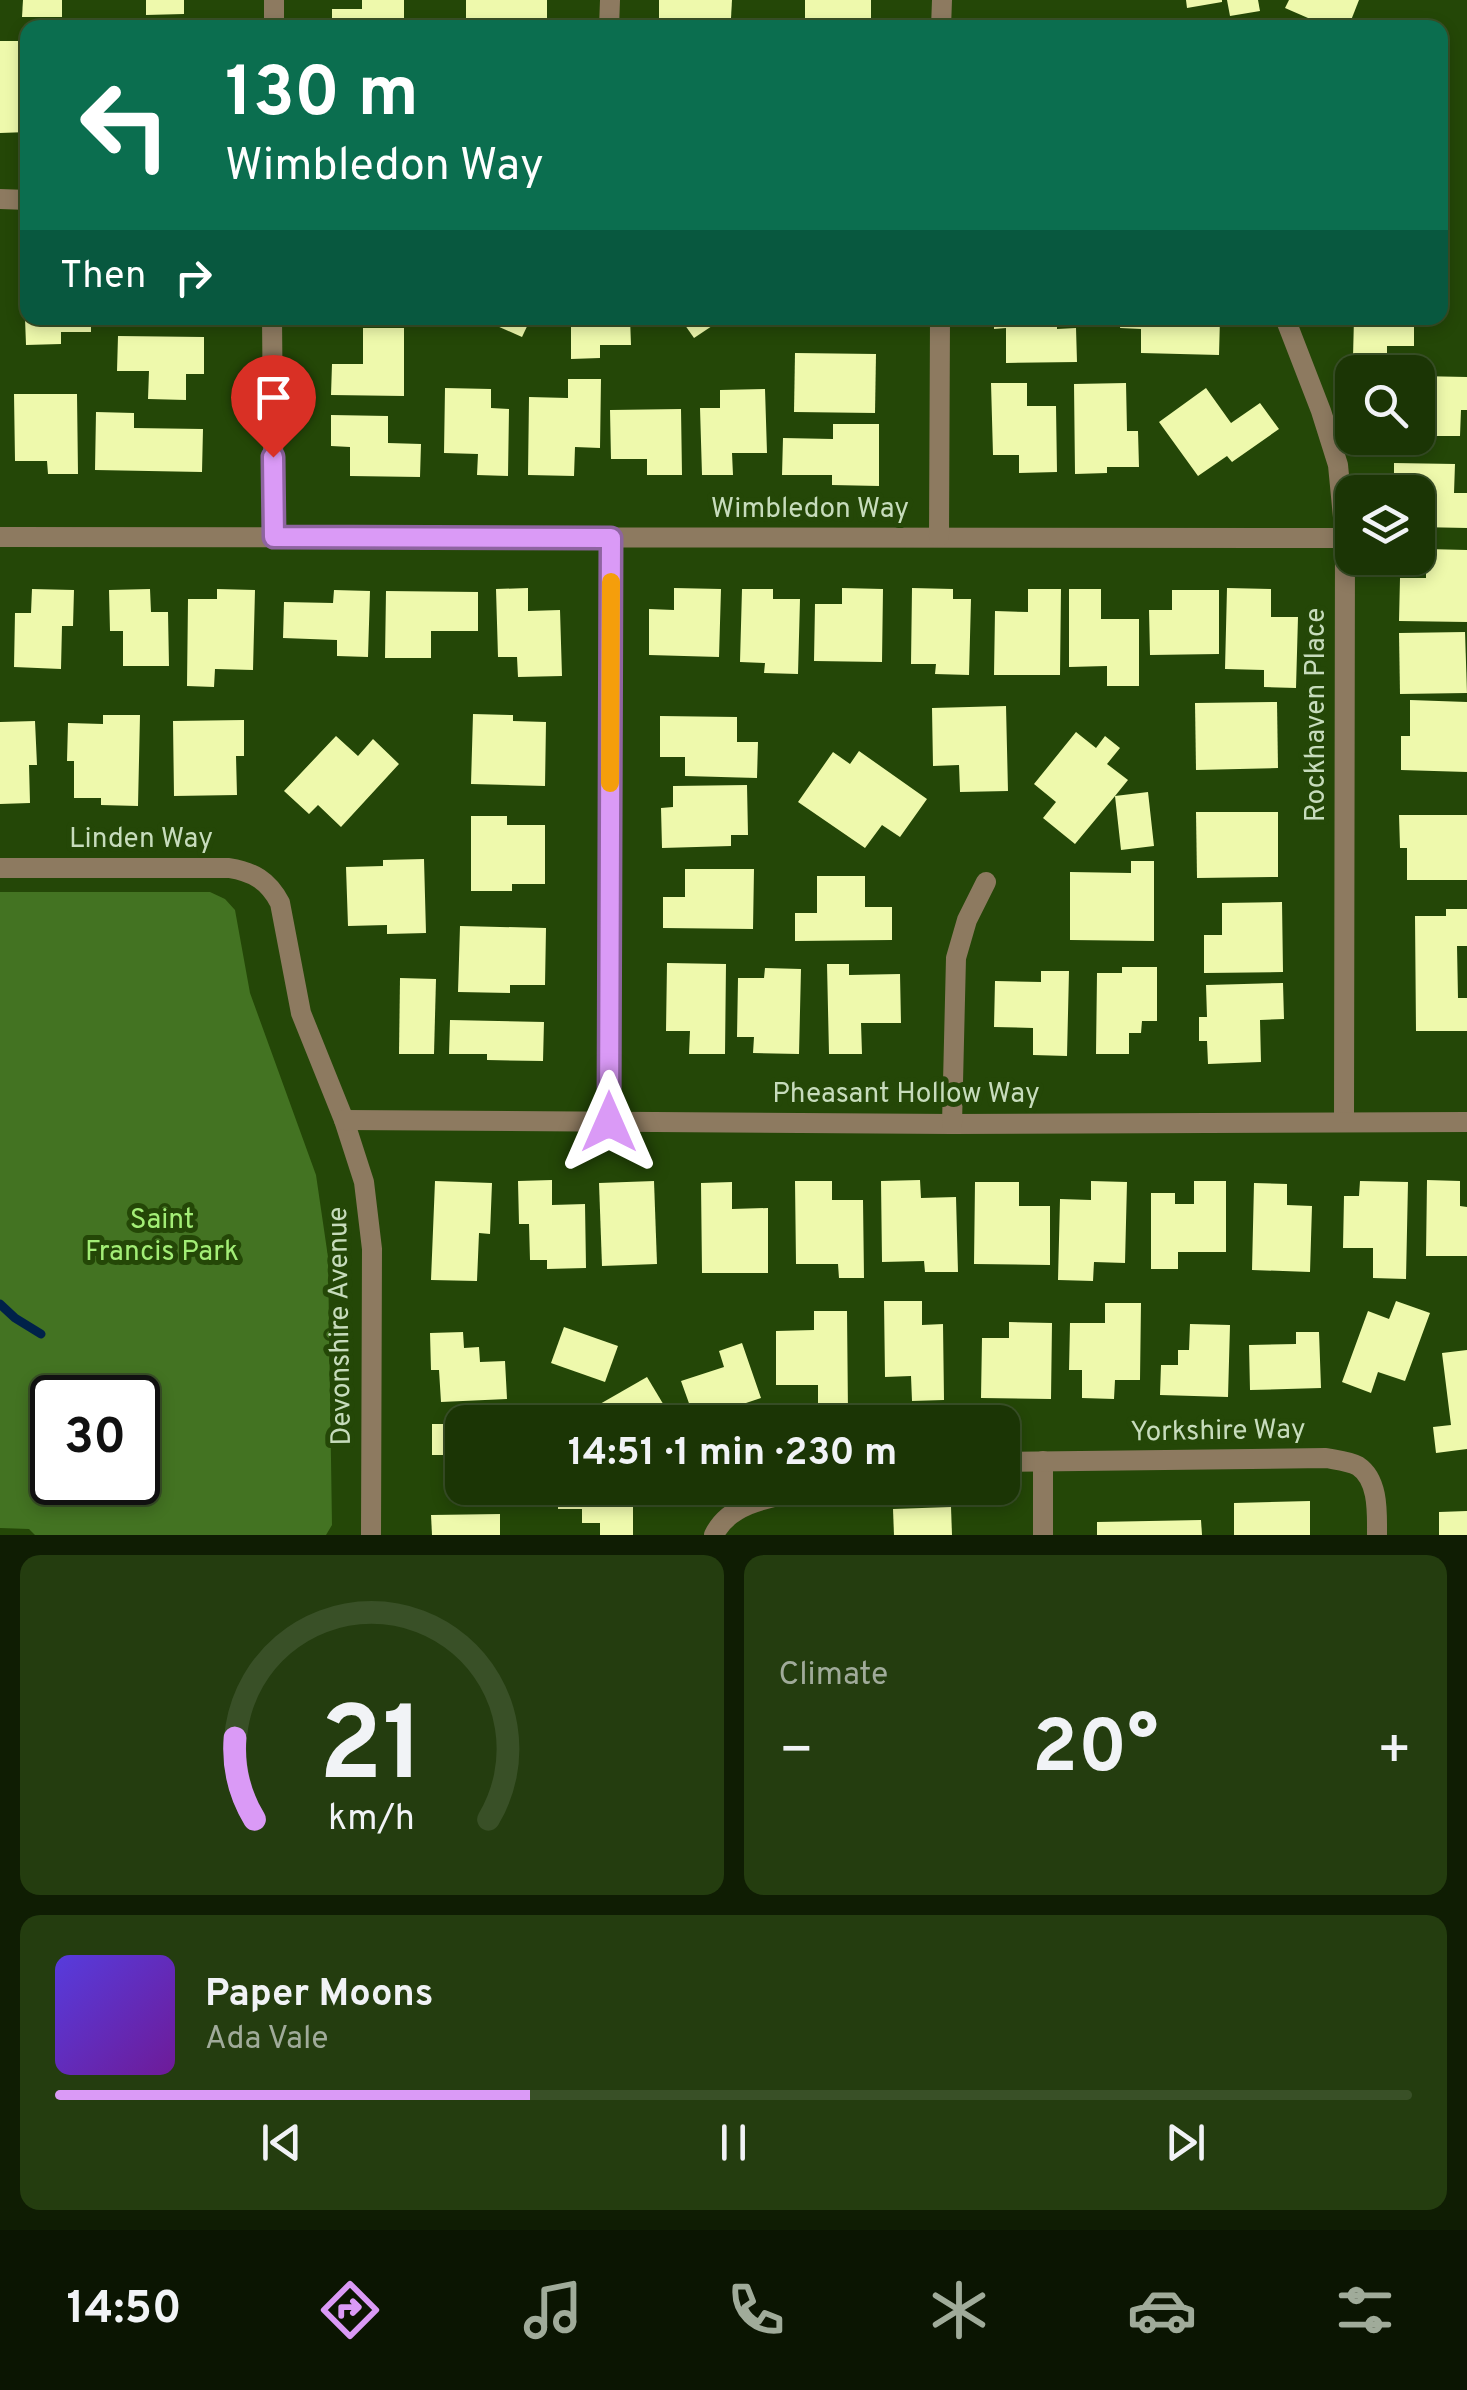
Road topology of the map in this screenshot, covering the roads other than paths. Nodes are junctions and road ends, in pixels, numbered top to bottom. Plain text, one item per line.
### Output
1 (272, 325) edge
2 (940, 325) edge
3 (1288, 325) edge
4 (1339, 475) edge
5 (0, 537) edge
6 (274, 537) junction
7 (611, 538) junction
8 (939, 538) junction
9 (1335, 538) edge
10 (1345, 575) edge
11 (0, 868) edge
12 (986, 882) dead end
13 (344, 1120) junction
14 (609, 1122) junction
15 (1344, 1122) junction
16 (1467, 1122) edge
17 (952, 1124) junction
18 (1043, 1461) junction
19 (1020, 1462) edge
20 (749, 1505) edge
21 (371, 1535) edge
22 (714, 1535) edge
23 (1043, 1535) edge
24 (1377, 1535) edge

1 - 6 street
2 - 8 street
3 - 4 street, Rockhaven Place
5 - 6 street, Wimbledon Way
6 - 7 street, Wimbledon Way
7 - 8 street, Wimbledon Way
7 - 14 street
8 - 9 street, Wimbledon Way
10 - 15 street, Rockhaven Place
11 - 13 street, Linden Way
12 - 17 street
13 - 14 street, Pheasant Hollow Way
13 - 21 street, Devonshire Avenue
14 - 17 street, Pheasant Hollow Way
15 - 16 street, Pheasant Hollow Way
15 - 17 street, Pheasant Hollow Way
18 - 19 street, Yorkshire Way
18 - 23 street
18 - 24 street, Yorkshire Way
20 - 22 street

